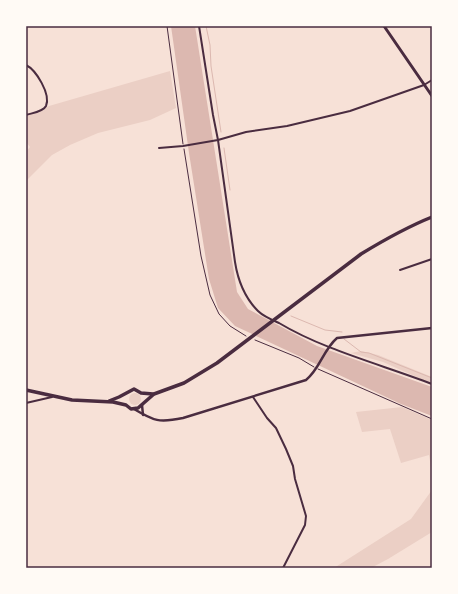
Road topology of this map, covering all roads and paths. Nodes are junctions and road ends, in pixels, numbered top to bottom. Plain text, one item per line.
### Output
1 (167, 26) edge
2 (199, 26) edge
3 (384, 26) edge
4 (26, 65) edge
5 (432, 80) edge
6 (424, 84) junction
7 (432, 96) edge
8 (26, 116) edge
9 (218, 140) junction
10 (183, 146) junction
11 (159, 148) dead end
12 (432, 217) edge
13 (432, 259) edge
14 (400, 270) dead end
15 (432, 328) edge
16 (246, 336) dead end
17 (253, 339) dead end
18 (329, 346) junction
19 (316, 368) junction
20 (432, 384) edge
21 (26, 390) edge
22 (142, 392) junction
23 (126, 394) junction
24 (154, 394) junction
25 (53, 396) junction
26 (253, 397) junction
27 (102, 402) junction
28 (26, 403) edge
29 (143, 404) junction
30 (126, 405) junction
31 (134, 409) junction
32 (144, 416) junction
33 (432, 419) edge
34 (283, 568) edge

1 - 10 path
2 - 9 street
3 - 6 main road
4 - 8 street
5 - 6 street
6 - 7 main road
6 - 9 street
9 - 10 street
9 - 18 street
10 - 11 street
10 - 16 path
12 - 24 highway
13 - 14 street
15 - 18 street
17 - 19 path
18 - 19 street
18 - 20 street
19 - 26 street
19 - 33 path
21 - 25 highway
22 - 23 highway
22 - 24 highway
22 - 29 highway
23 - 27 highway
23 - 30 highway
24 - 29 highway
25 - 27 highway
25 - 28 street
26 - 32 street
26 - 34 street
27 - 30 highway
29 - 31 highway
29 - 32 street
30 - 31 highway
31 - 32 street

